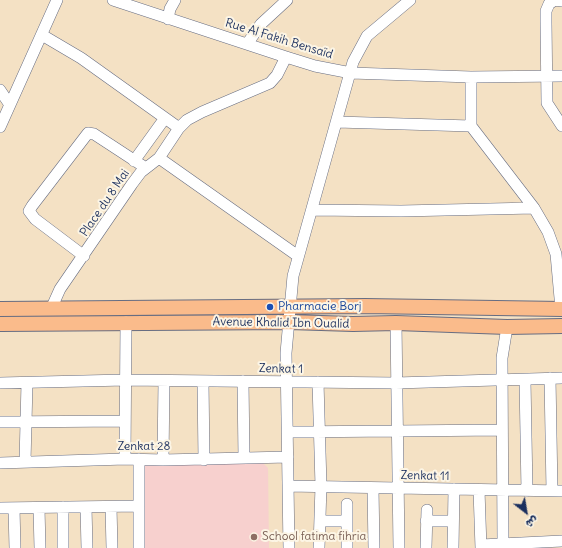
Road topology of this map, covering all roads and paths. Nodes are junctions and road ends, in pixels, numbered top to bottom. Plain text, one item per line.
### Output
1 (57, 0) edge
2 (113, 0) edge
3 (175, 0) edge
4 (287, 0) edge
5 (410, 0) edge
6 (562, 1) edge
7 (168, 19) junction
8 (42, 34) junction
9 (247, 44) junction
10 (286, 57) junction
11 (351, 72) junction
12 (471, 76) junction
13 (548, 76) junction
14 (562, 76) edge
15 (0, 90) edge
16 (10, 105) junction
17 (165, 118) junction
18 (337, 122) junction
19 (471, 126) junction
20 (562, 126) edge
21 (0, 127) edge
22 (179, 128) junction
23 (159, 158) junction
24 (134, 161) junction
25 (146, 168) junction
26 (534, 208) junction
27 (313, 210) junction
28 (84, 256) junction
29 (298, 256) junction
30 (290, 307) junction
31 (0, 309) edge
32 (51, 309) junction
33 (562, 309) edge
34 (126, 322) junction
35 (289, 322) junction
36 (396, 323) junction
37 (0, 324) edge
38 (562, 326) edge
39 (508, 327) junction
40 (550, 378) junction
41 (562, 378) edge
42 (502, 379) junction
43 (124, 380) junction
44 (525, 380) junction
45 (164, 381) junction
46 (203, 381) junction
47 (243, 381) junction
48 (0, 382) edge
49 (27, 382) junction
50 (286, 382) junction
51 (318, 382) junction
52 (396, 383) junction
53 (124, 421) junction
54 (0, 422) edge
55 (26, 422) junction
56 (502, 430) junction
57 (398, 431) junction
58 (288, 432) junction
59 (319, 432) junction
60 (288, 457) junction
61 (244, 458) junction
62 (124, 459) junction
63 (139, 459) junction
64 (163, 460) junction
65 (204, 460) junction
66 (25, 462) junction
67 (0, 464) edge
68 (288, 486) junction
69 (321, 486) junction
70 (373, 488) junction
71 (400, 488) junction
72 (454, 489) junction
73 (479, 490) junction
74 (502, 490) junction
75 (527, 490) junction
76 (557, 491) edge
77 (347, 504) dead end
78 (139, 506) junction
79 (62, 507) junction
80 (86, 507) junction
81 (111, 507) junction
82 (0, 508) edge
83 (14, 508) junction
84 (39, 508) junction
85 (320, 521) junction
86 (347, 521) junction
87 (452, 521) junction
88 (562, 541) edge
89 (503, 543) junction
90 (481, 546) edge
91 (15, 548) edge
92 (40, 548) edge
93 (63, 548) edge
94 (87, 548) edge
95 (112, 548) edge
96 (139, 548) edge
97 (288, 548) edge
98 (319, 548) edge
99 (347, 548) edge
100 (374, 548) edge
101 (399, 548) edge
102 (426, 548) edge
103 (453, 548) edge

1 - 8 street
2 - 7 street, Rue Al Fakih Bensaïd
3 - 7 street
4 - 9 street
5 - 11 street
6 - 13 street
7 - 9 street, Rue Al Fakih Bensaïd
8 - 16 street
8 - 17 street
9 - 10 street, Rue Al Fakih Bensaïd
10 - 11 street, Rue Al Fakih Bensaïd
10 - 22 street, Place du 8 Mai
11 - 12 street, Rue Al Fakih Bensaïd
11 - 18 street
12 - 13 street, Rue Al Fakih Bensaïd
12 - 19 street
13 - 14 street, Rue Al Fakih Bensaïd
13 - 20 street
15 - 16 street
16 - 21 street
17 - 22 street
17 - 24 street
18 - 19 street
18 - 27 street
19 - 26 street
22 - 23 street, Place du 8 Mai
23 - 25 street, Place du 8 Mai
23 - 29 street
24 - 25 street
24 - 28 street
25 - 28 street, Place du 8 Mai
26 - 27 street
26 - 33 street
27 - 29 street
28 - 32 street, Place du 8 Mai
29 - 30 street
30 - 32 main road, Avenue Khalid Ibn Oualid
30 - 33 main road, Avenue Khalid Ibn Oualid
30 - 35 street
31 - 32 main road, Avenue Khalid Ibn Oualid
34 - 35 main road, Avenue Khalid Ibn Oualid
34 - 37 main road, Avenue Khalid Ibn Oualid
34 - 43 street
35 - 36 main road, Avenue Khalid Ibn Oualid
35 - 50 street
36 - 39 main road, Avenue Khalid Ibn Oualid
36 - 52 street
38 - 39 main road, Avenue Khalid Ibn Oualid
39 - 42 street
40 - 41 street, Zenkat 1
40 - 44 street, Zenkat 1
40 - 76 street
42 - 44 street, Zenkat 1
42 - 52 street, Zenkat 1
42 - 56 street
43 - 45 street, Zenkat 1
43 - 49 street, Zenkat 1
43 - 53 street
44 - 75 street
45 - 46 street, Zenkat 1
45 - 64 street
46 - 47 street, Zenkat 1
46 - 65 street
47 - 50 street, Zenkat 1
47 - 61 street
48 - 49 street, Zenkat 1
49 - 55 street
50 - 51 street, Zenkat 1
50 - 58 street
51 - 52 street, Zenkat 1
51 - 59 street
52 - 57 street
53 - 55 street
53 - 62 street
54 - 55 street
55 - 66 street
56 - 57 street
56 - 74 street
57 - 59 street
57 - 71 street
58 - 59 street
58 - 60 street
59 - 69 street
60 - 61 street, Zenkat 28
60 - 68 street
61 - 65 street, Zenkat 28
62 - 63 street, Zenkat 28
62 - 66 street, Zenkat 28
63 - 64 street, Zenkat 28
63 - 78 street
64 - 65 street, Zenkat 28
66 - 67 street, Zenkat 28
68 - 69 street, Zenkat 11
68 - 97 street
69 - 70 street, Zenkat 11
69 - 85 street
70 - 71 street, Zenkat 11
70 - 100 street
71 - 72 street, Zenkat 11
71 - 101 street
72 - 73 street, Zenkat 11
72 - 87 street
73 - 74 street, Zenkat 11
73 - 90 street
74 - 75 street, Zenkat 11
74 - 89 street
75 - 76 street, Zenkat 11
77 - 86 street
78 - 81 street
78 - 96 street
79 - 80 street
79 - 84 street
79 - 93 street
80 - 81 street
80 - 94 street
81 - 95 street
82 - 83 street
83 - 84 street
83 - 91 street
84 - 92 street
85 - 86 street
85 - 98 street
86 - 99 street
87 - 102 street
87 - 103 street
88 - 89 street
89 - 90 street

